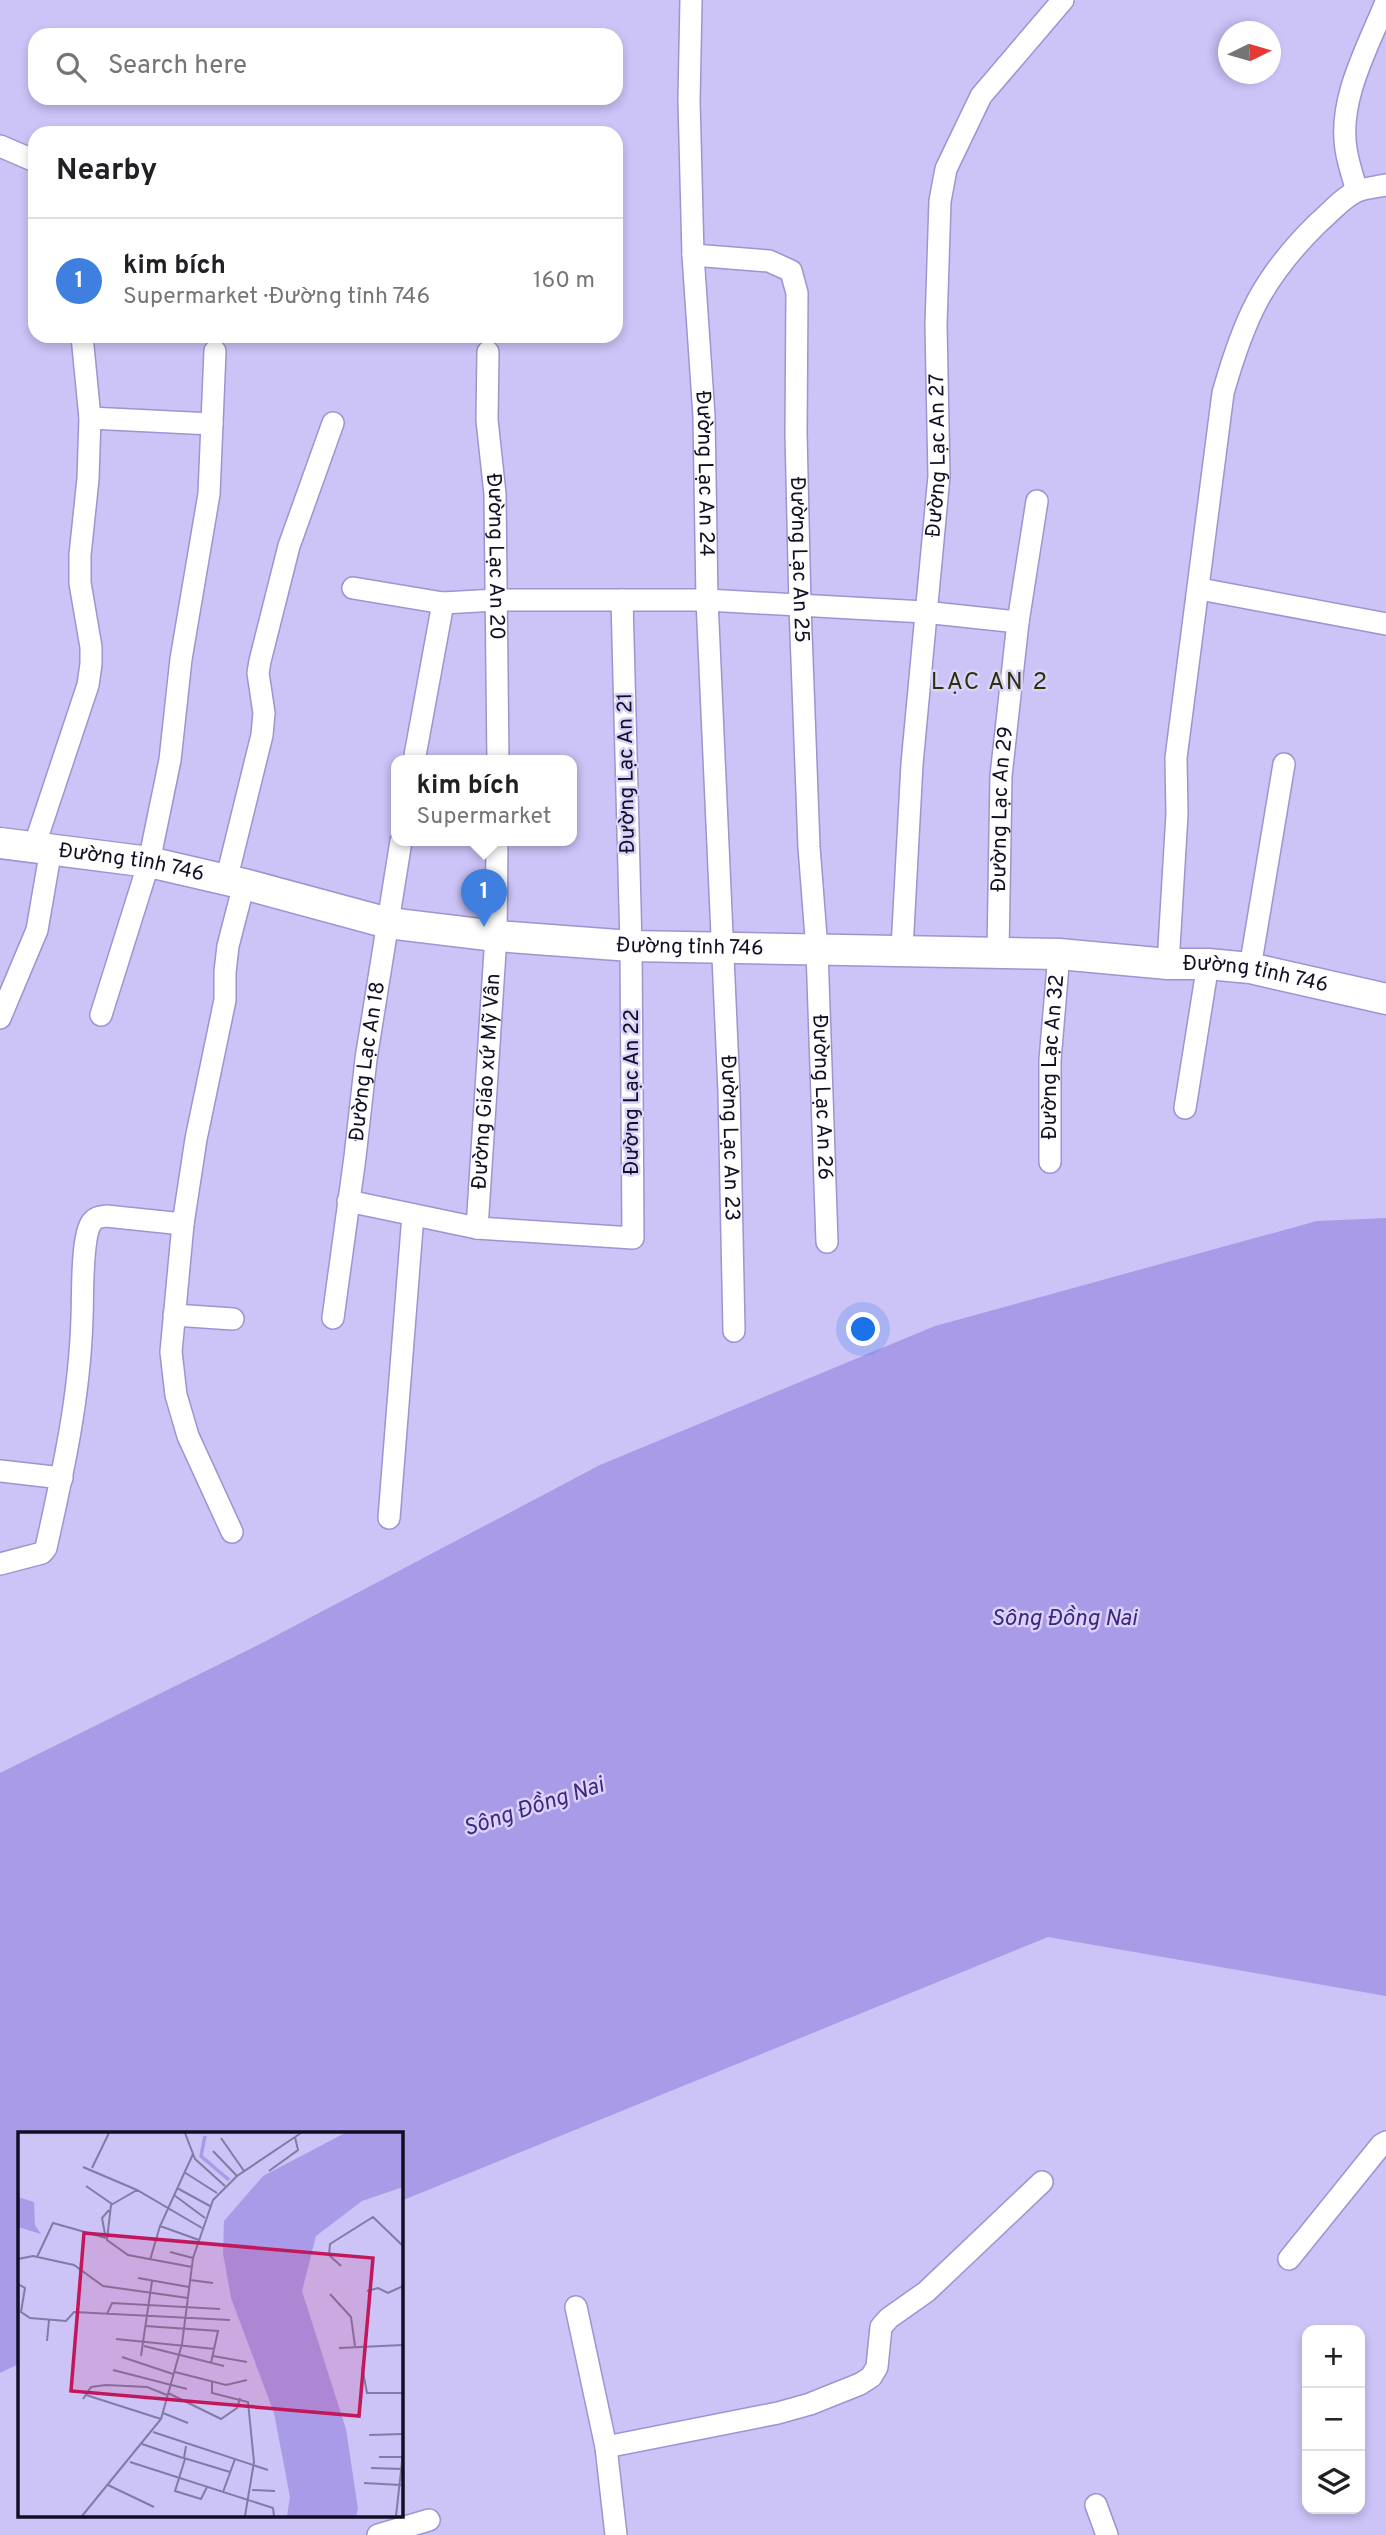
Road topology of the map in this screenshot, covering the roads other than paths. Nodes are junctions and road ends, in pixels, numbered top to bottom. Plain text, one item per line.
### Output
1 (691, 0) edge
2 (1063, 0) edge
3 (1386, 2) edge
4 (0, 146) edge
5 (28, 158) edge
6 (1386, 185) edge
7 (1357, 191) junction
8 (693, 256) junction
9 (83, 343) edge
10 (215, 351) dead end
11 (488, 352) dead end
12 (90, 418) junction
13 (333, 422) dead end
14 (212, 424) junction
15 (1037, 500) dead end
16 (353, 588) dead end
17 (1200, 589) junction
18 (496, 600) junction
19 (622, 600) junction
20 (707, 600) junction
21 (443, 603) junction
22 (800, 606) junction
23 (925, 612) junction
24 (1018, 622) junction
25 (1386, 624) edge
26 (415, 755) edge
27 (498, 755) edge
28 (1284, 764) dead end
29 (0, 843) edge
30 (400, 846) edge
31 (497, 846) edge
32 (43, 848) junction
33 (149, 862) junction
34 (235, 883) junction
35 (388, 923) junction
36 (496, 936) junction
37 (631, 946) junction
38 (723, 946) junction
39 (902, 949) junction
40 (817, 950) junction
41 (998, 953) junction
42 (1059, 954) junction
43 (1168, 964) junction
44 (1208, 964) junction
45 (1250, 968) junction
46 (1386, 999) edge
47 (101, 1015) dead end
48 (0, 1018) edge
49 (1185, 1108) dead end
50 (1050, 1162) dead end
51 (348, 1201) junction
52 (413, 1215) junction
53 (183, 1224) junction
54 (477, 1228) junction
55 (827, 1242) dead end
56 (174, 1315) junction
57 (333, 1318) dead end
58 (233, 1319) dead end
59 (734, 1331) dead end
60 (0, 1471) edge
61 (62, 1478) junction
62 (390, 1518) dead end
63 (232, 1532) dead end
64 (0, 1564) edge
65 (1386, 2142) edge
66 (1042, 2182) dead end
67 (1289, 2259) dead end
68 (576, 2307) dead end
69 (606, 2447) junction
70 (1096, 2505) dead end
71 (429, 2520) dead end
72 (378, 2535) edge
73 (616, 2535) edge
74 (1107, 2535) edge

1 - 8 street, Đường Lạc An 24
2 - 23 street, Đường Lạc An 27
3 - 7 street
4 - 5 street
6 - 7 street
7 - 17 street
8 - 20 street, Đường Lạc An 24
8 - 22 street, Đường Lạc An 25
9 - 12 street
10 - 14 street
11 - 18 street, Đường Lạc An 20
12 - 14 street
12 - 32 street
13 - 34 street
14 - 33 street
15 - 24 street, Đường Lạc An 29
16 - 21 street
17 - 25 street
17 - 43 street
18 - 19 street
18 - 21 street
18 - 27 street, Đường Lạc An 20
19 - 20 street
19 - 37 street, Đường Lạc An 21
20 - 22 street
20 - 38 street, Đường Lạc An 24
21 - 26 street
22 - 23 street
22 - 40 street, Đường Lạc An 25
23 - 24 street
23 - 39 street, Đường Lạc An 27
24 - 41 street, Đường Lạc An 29
28 - 45 street
29 - 32 main road, Đường tỉnh 746
30 - 35 street, Đường Lạc An 18
31 - 36 street
32 - 33 main road, Đường tỉnh 746
32 - 48 street
33 - 34 main road, Đường tỉnh 746
33 - 47 street
34 - 35 main road, Đường tỉnh 746
34 - 53 street
35 - 36 main road, Đường tỉnh 746
35 - 51 street, Đường Lạc An 18
36 - 37 main road, Đường tỉnh 746
36 - 54 street, Đường Giáo xứ Mỹ Vân
37 - 38 main road, Đường tỉnh 746
37 - 54 street, Đường Lạc An 22
38 - 40 main road, Đường tỉnh 746
38 - 59 street, Đường Lạc An 23
39 - 40 main road, Đường tỉnh 746
39 - 41 main road, Đường tỉnh 746
40 - 55 street, Đường Lạc An 26
41 - 42 main road, Đường tỉnh 746
42 - 43 main road, Đường tỉnh 746
42 - 50 street, Đường Lạc An 32
43 - 44 main road, Đường tỉnh 746
44 - 45 main road, Đường tỉnh 746
44 - 49 street
45 - 46 main road, Đường tỉnh 746
51 - 52 street
51 - 57 street, Đường Lạc An 18
52 - 54 street
52 - 62 street
53 - 56 street
53 - 61 street
56 - 58 street
56 - 63 street
60 - 61 street
61 - 64 street
65 - 67 street
66 - 69 street
68 - 69 street
69 - 73 street
70 - 74 street
71 - 72 street

